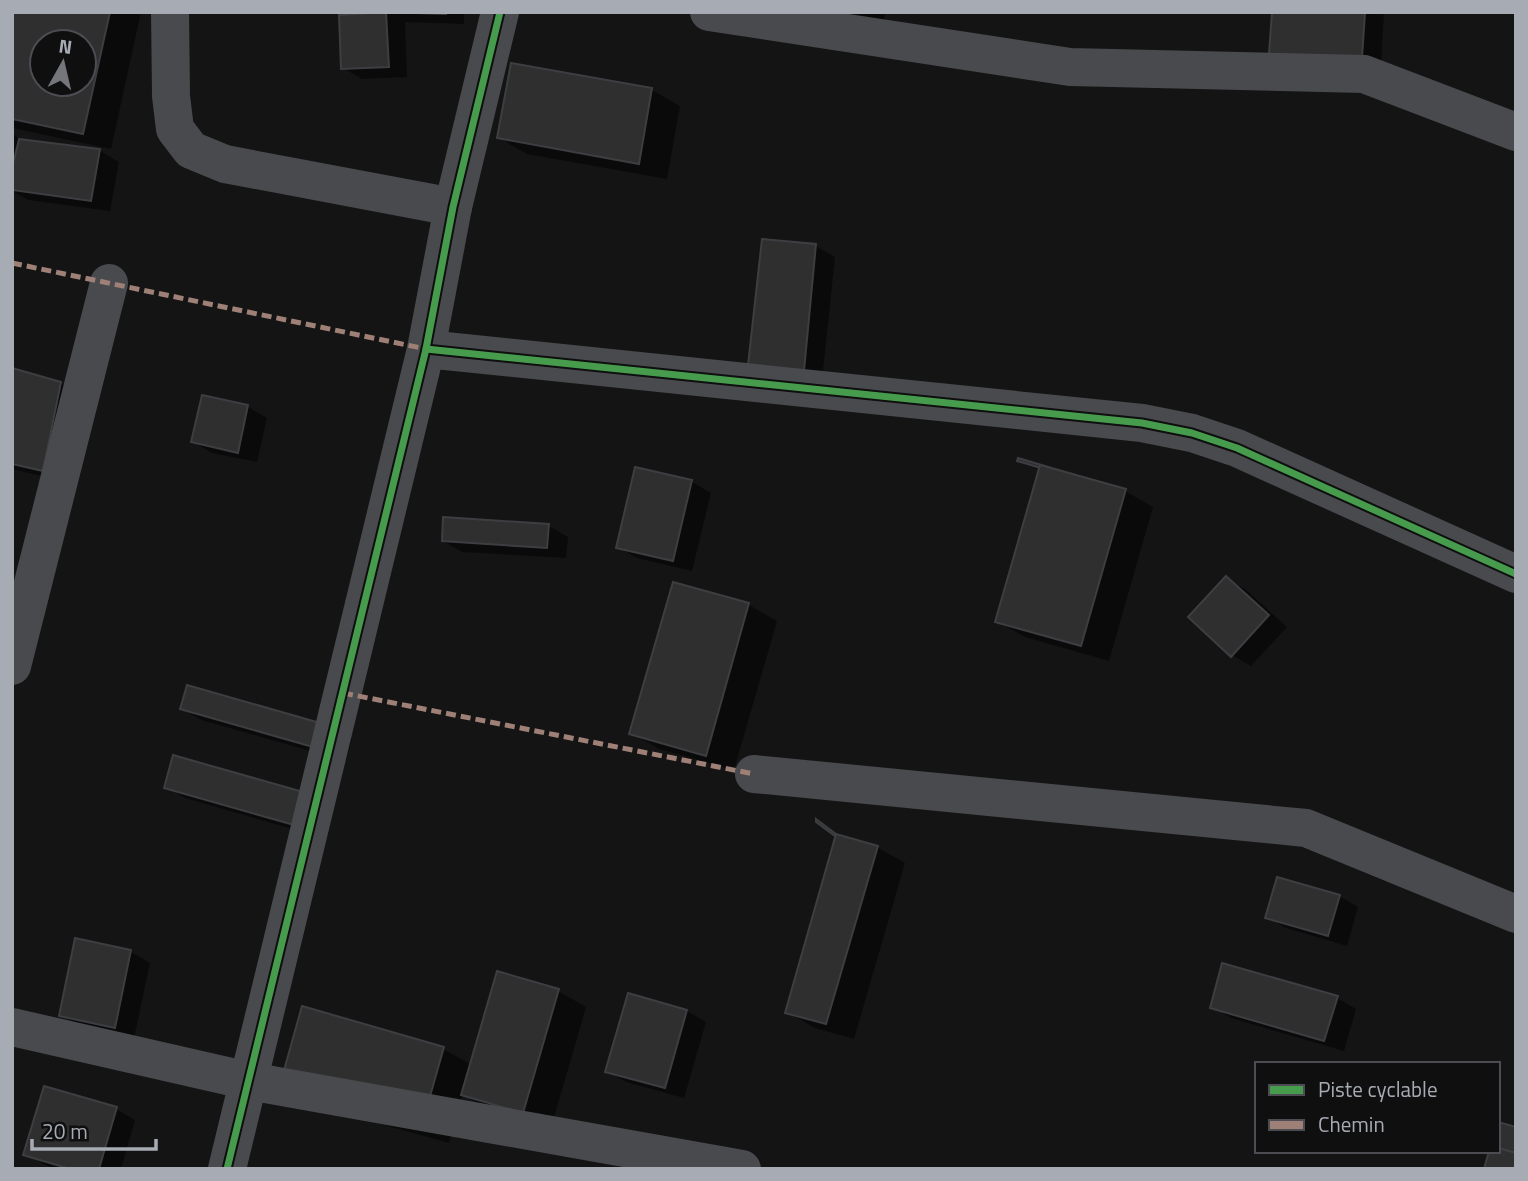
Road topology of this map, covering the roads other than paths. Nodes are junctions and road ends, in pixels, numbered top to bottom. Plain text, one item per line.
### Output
1 (170, 12) edge
2 (500, 12) edge
3 (709, 12) edge
4 (1516, 132) edge
5 (453, 206) junction
6 (109, 283) dead end
7 (426, 349) junction
8 (1516, 574) edge
9 (20, 603) edge
10 (12, 666) edge
11 (754, 774) dead end
12 (1516, 914) edge
13 (12, 1027) edge
14 (249, 1082) junction
15 (227, 1169) edge
16 (743, 1169) edge

1 - 5 street
2 - 5 street
3 - 4 street
5 - 7 street
6 - 9 street
7 - 8 street
7 - 14 street
9 - 10 street
11 - 12 street
13 - 14 street
14 - 15 street
14 - 16 street

